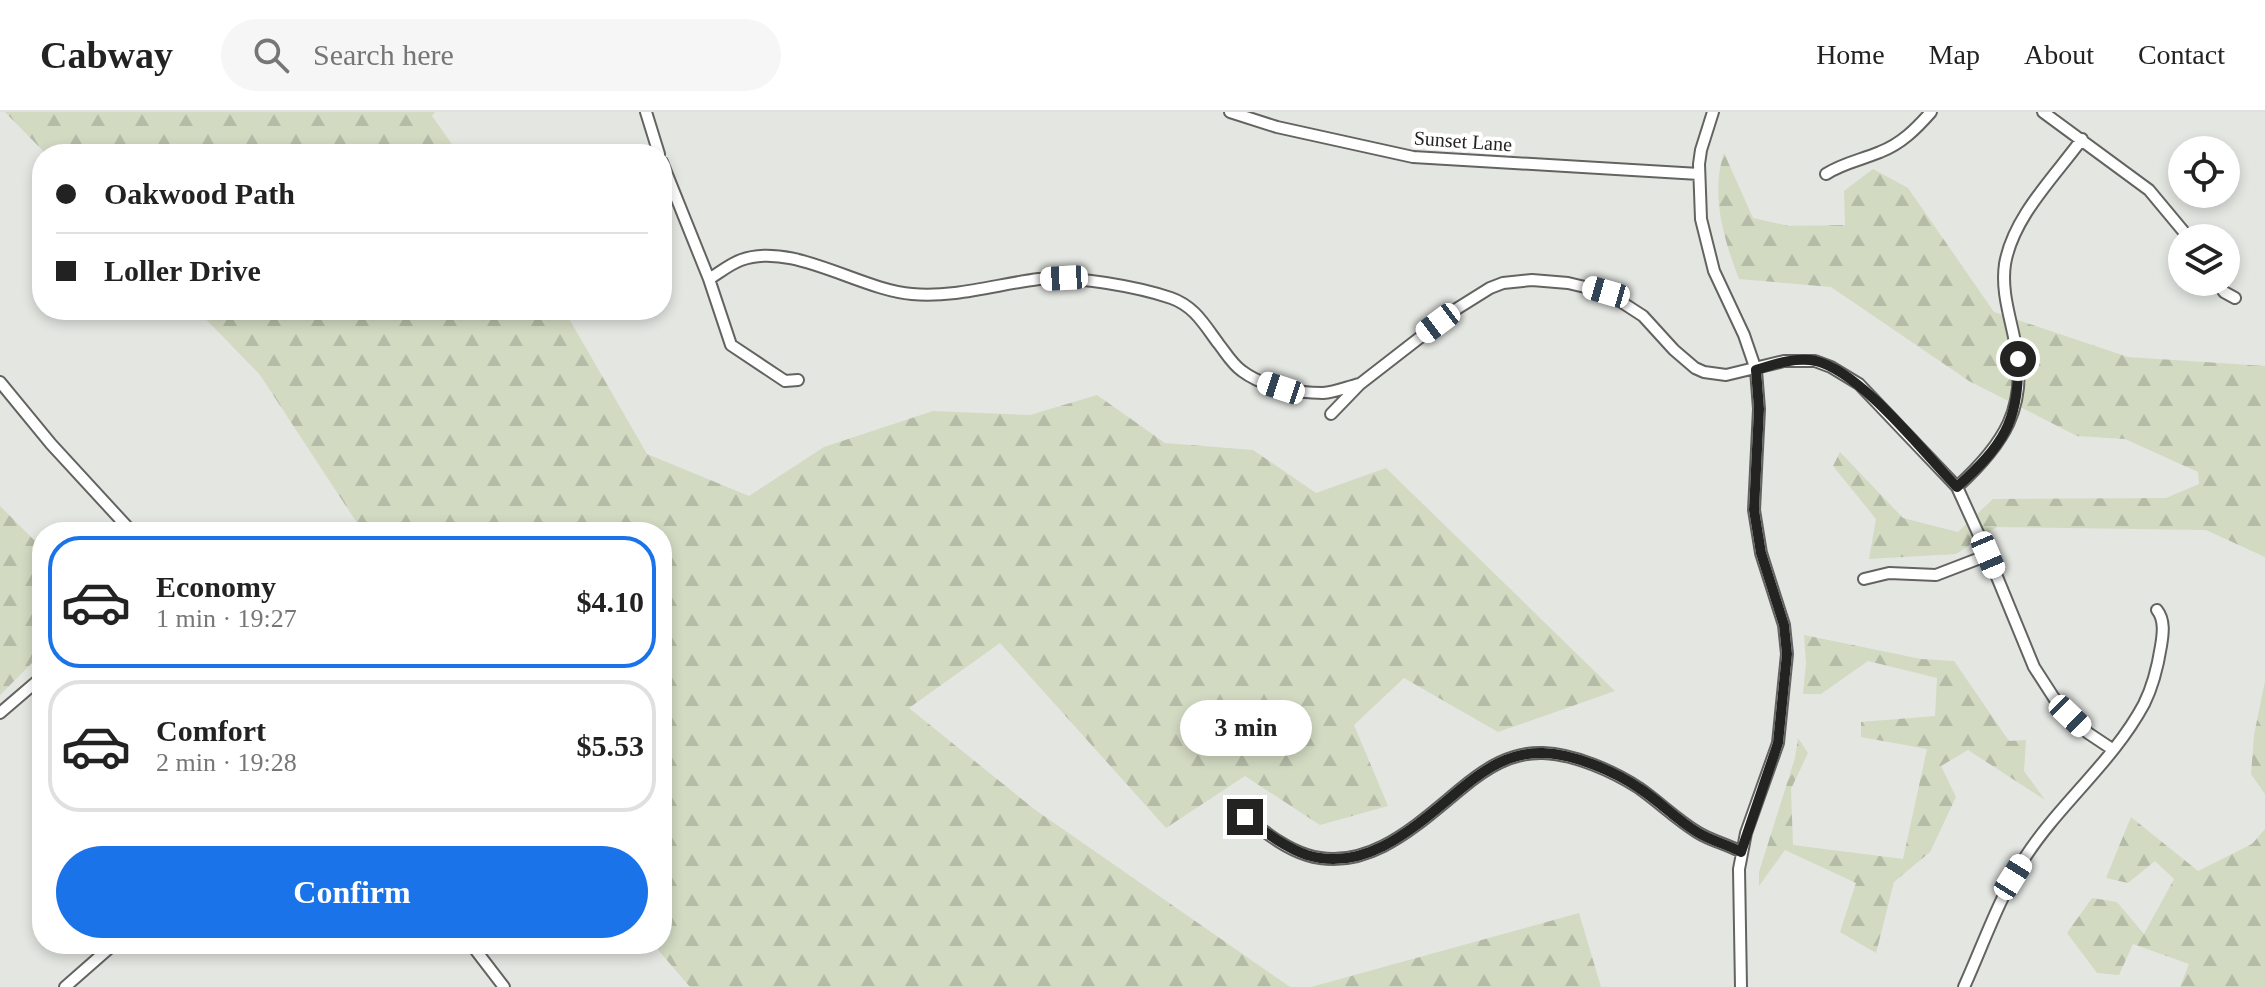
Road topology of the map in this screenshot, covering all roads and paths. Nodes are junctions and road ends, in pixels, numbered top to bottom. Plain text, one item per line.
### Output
1 (646, 112) edge
2 (1230, 112) edge
3 (1713, 112) edge
4 (1931, 112) edge
5 (2043, 112) edge
6 (2082, 139) junction
7 (656, 144) edge
8 (1699, 174) junction
9 (1826, 174) dead end
10 (672, 187) edge
11 (2177, 224) edge
12 (709, 279) junction
13 (2231, 296) edge
14 (2235, 298) dead end
15 (1756, 370) junction
16 (798, 380) dead end
17 (0, 382) edge
18 (1360, 384) junction
19 (1331, 414) dead end
20 (1957, 487) junction
21 (123, 522) edge
22 (1988, 555) junction
23 (1864, 579) dead end
24 (2157, 610) dead end
25 (32, 686) edge
26 (0, 713) edge
27 (2112, 749) junction
28 (1245, 817) dead end
29 (1741, 852) junction
30 (103, 954) edge
31 (479, 954) edge
32 (1968, 986) edge
33 (65, 987) edge
34 (504, 987) edge
35 (1741, 987) edge

1 - 7 street
2 - 8 street, Sunset Lane
3 - 8 street
4 - 9 street
5 - 6 street
6 - 11 street
6 - 20 street
8 - 15 street
10 - 12 street
12 - 16 street
12 - 18 street
13 - 14 street
15 - 18 street
15 - 20 street
15 - 29 street
17 - 21 street
18 - 19 street
20 - 22 street
22 - 23 street
22 - 27 street
24 - 27 street
25 - 26 street
27 - 32 street
28 - 29 street
29 - 35 street
30 - 33 street
31 - 34 street

